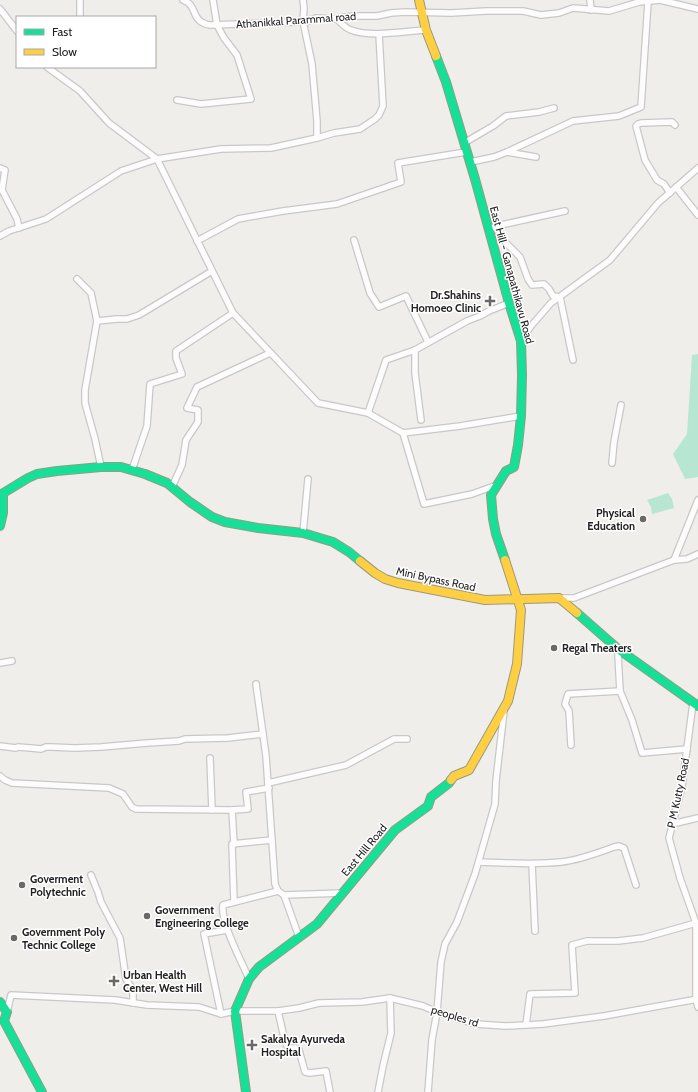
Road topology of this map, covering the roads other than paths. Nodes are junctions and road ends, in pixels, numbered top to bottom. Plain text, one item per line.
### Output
1 (80, 0) edge
2 (183, 0) edge
3 (213, 0) edge
4 (303, 0) edge
5 (419, 0) edge
6 (590, 0) edge
7 (648, 2) junction
8 (0, 9) edge
9 (698, 9) edge
10 (591, 10) junction
11 (421, 12) junction
12 (80, 16) edge
13 (337, 19) junction
14 (303, 21) junction
15 (217, 25) junction
16 (16, 30) edge
17 (426, 30) junction
18 (379, 34) junction
19 (49, 68) edge
20 (177, 100) dead end
21 (554, 108) dead end
22 (675, 125) dead end
23 (317, 138) junction
24 (464, 143) junction
25 (466, 152) junction
26 (507, 152) junction
27 (536, 157) dead end
28 (157, 160) junction
29 (470, 161) junction
30 (0, 168) edge
31 (698, 168) edge
32 (676, 187) junction
33 (670, 193) junction
34 (565, 212) dead end
35 (698, 215) edge
36 (501, 225) junction
37 (19, 228) junction
38 (488, 229) junction
39 (0, 236) edge
40 (354, 240) dead end
41 (197, 242) junction
42 (212, 271) junction
43 (77, 279) dead end
44 (560, 297) junction
45 (509, 303) junction
46 (233, 313) junction
47 (98, 321) junction
48 (521, 341) junction
49 (428, 342) junction
50 (415, 350) junction
51 (270, 353) junction
52 (573, 360) dead end
53 (621, 405) dead end
54 (368, 413) junction
55 (521, 416) junction
56 (421, 420) dead end
57 (403, 434) junction
58 (612, 463) dead end
59 (101, 467) junction
60 (132, 470) junction
61 (308, 479) dead end
62 (497, 485) junction
63 (172, 487) junction
64 (2, 494) edge
65 (698, 500) edge
66 (0, 526) edge
67 (303, 533) junction
68 (698, 554) edge
69 (674, 560) junction
70 (559, 598) junction
71 (517, 600) junction
72 (618, 649) junction
73 (12, 661) dead end
74 (0, 663) edge
75 (256, 684) dead end
76 (620, 691) junction
77 (696, 705) edge
78 (505, 706) junction
79 (263, 734) junction
80 (407, 739) dead end
81 (571, 745) dead end
82 (0, 746) edge
83 (687, 748) junction
84 (210, 758) dead end
85 (0, 776) edge
86 (268, 786) junction
87 (212, 810) junction
88 (232, 810) junction
89 (698, 818) edge
90 (672, 824) junction
91 (272, 840) junction
92 (234, 844) junction
93 (479, 862) junction
94 (532, 864) junction
95 (91, 875) dead end
96 (636, 885) dead end
97 (278, 891) junction
98 (342, 893) junction
99 (284, 895) junction
100 (234, 902) junction
101 (696, 923) junction
102 (228, 930) junction
103 (535, 931) dead end
104 (300, 937) junction
105 (249, 979) junction
106 (390, 998) junction
107 (697, 999) edge
108 (0, 1002) edge
109 (133, 1003) junction
110 (698, 1007) edge
111 (235, 1011) junction
112 (278, 1011) junction
113 (7, 1012) junction
114 (437, 1012) junction
115 (221, 1014) junction
116 (2, 1023) edge
117 (526, 1025) junction
118 (42, 1092) edge
119 (246, 1092) edge
120 (330, 1092) edge
121 (378, 1092) edge
122 (428, 1092) edge

1 - 12 street
2 - 15 street, Athanikkal Parammal road
3 - 15 street
4 - 14 street
5 - 11 main road, East Hill - Ganapathikavu Road
6 - 10 street
7 - 9 street, Athanikkal Parammal road
7 - 10 street, Athanikkal Parammal road
7 - 26 street
8 - 16 street
10 - 11 street, Athanikkal Parammal road
11 - 13 street, Athanikkal Parammal road
11 - 17 main road, East Hill - Ganapathikavu Road
13 - 14 street, Athanikkal Parammal road
13 - 18 street
14 - 15 street, Athanikkal Parammal road
14 - 23 street
15 - 20 street
17 - 18 street
17 - 24 main road, East Hill - Ganapathikavu Road
18 - 23 street
19 - 28 street
21 - 24 street
22 - 33 street
23 - 28 street
24 - 25 main road, East Hill - Ganapathikavu Road
25 - 29 main road, East Hill - Ganapathikavu Road
25 - 41 street
26 - 27 street
26 - 29 street
28 - 37 street
28 - 41 street
29 - 38 main road, East Hill - Ganapathikavu Road
30 - 37 street
31 - 32 street
32 - 33 street
32 - 35 street
33 - 44 street
34 - 36 street
36 - 38 street
36 - 44 street
37 - 39 street
38 - 45 main road, East Hill - Ganapathikavu Road
40 - 49 street
41 - 42 street
42 - 46 street
42 - 47 street
43 - 47 street
44 - 48 street
44 - 52 street
45 - 48 main road, East Hill - Ganapathikavu Road
45 - 49 street
46 - 51 street
46 - 60 street
47 - 59 street
48 - 55 main road, East Hill - Ganapathikavu Road
49 - 50 street
50 - 54 street
50 - 56 street
51 - 54 street
51 - 63 street
53 - 58 street
54 - 57 street
55 - 57 street
55 - 62 main road, East Hill - Ganapathikavu Road
57 - 62 street
59 - 60 main road, Mini Bypass Road
59 - 64 main road, Mini Bypass Road
60 - 63 main road, Mini Bypass Road
61 - 67 street
62 - 71 main road, East Hill - Ganapathikavu Road
63 - 67 main road, Mini Bypass Road
64 - 66 main road
65 - 69 street
67 - 71 main road, Mini Bypass Road
68 - 69 street
69 - 70 street
70 - 71 main road, Mini Bypass Road
70 - 72 main road
71 - 78 main road, East Hill Road
72 - 76 street
72 - 77 main road
73 - 74 street
75 - 79 street
76 - 81 street
76 - 83 street
77 - 83 street, P M Kutty Road
78 - 93 street
78 - 98 main road, East Hill Road
79 - 82 street
79 - 86 street
80 - 86 street
83 - 90 street, P M Kutty Road
84 - 87 street
85 - 87 street
86 - 88 street
86 - 91 street
87 - 88 street
88 - 92 street
89 - 90 street
90 - 101 street, P M Kutty Road
91 - 92 street
91 - 97 street
92 - 100 street
93 - 94 street
93 - 114 street
94 - 96 street
94 - 103 street
95 - 109 street
97 - 99 street
97 - 100 street
98 - 99 street
98 - 104 main road, East Hill Road
99 - 104 street
100 - 102 street
101 - 107 street, P M Kutty Road
101 - 117 street
102 - 105 street
102 - 115 street
104 - 105 main road, East Hill Road
105 - 111 main road, East Hill Road
106 - 112 street, peoples rd
106 - 114 street, peoples rd
106 - 121 street
107 - 110 street, P M Kutty Road
107 - 117 street, peoples rd
108 - 113 main road
109 - 113 street
109 - 115 street
111 - 112 street, peoples rd
111 - 115 street, peoples rd
111 - 119 main road
112 - 120 street
113 - 116 main road
114 - 117 street, peoples rd
114 - 122 street
116 - 118 main road

